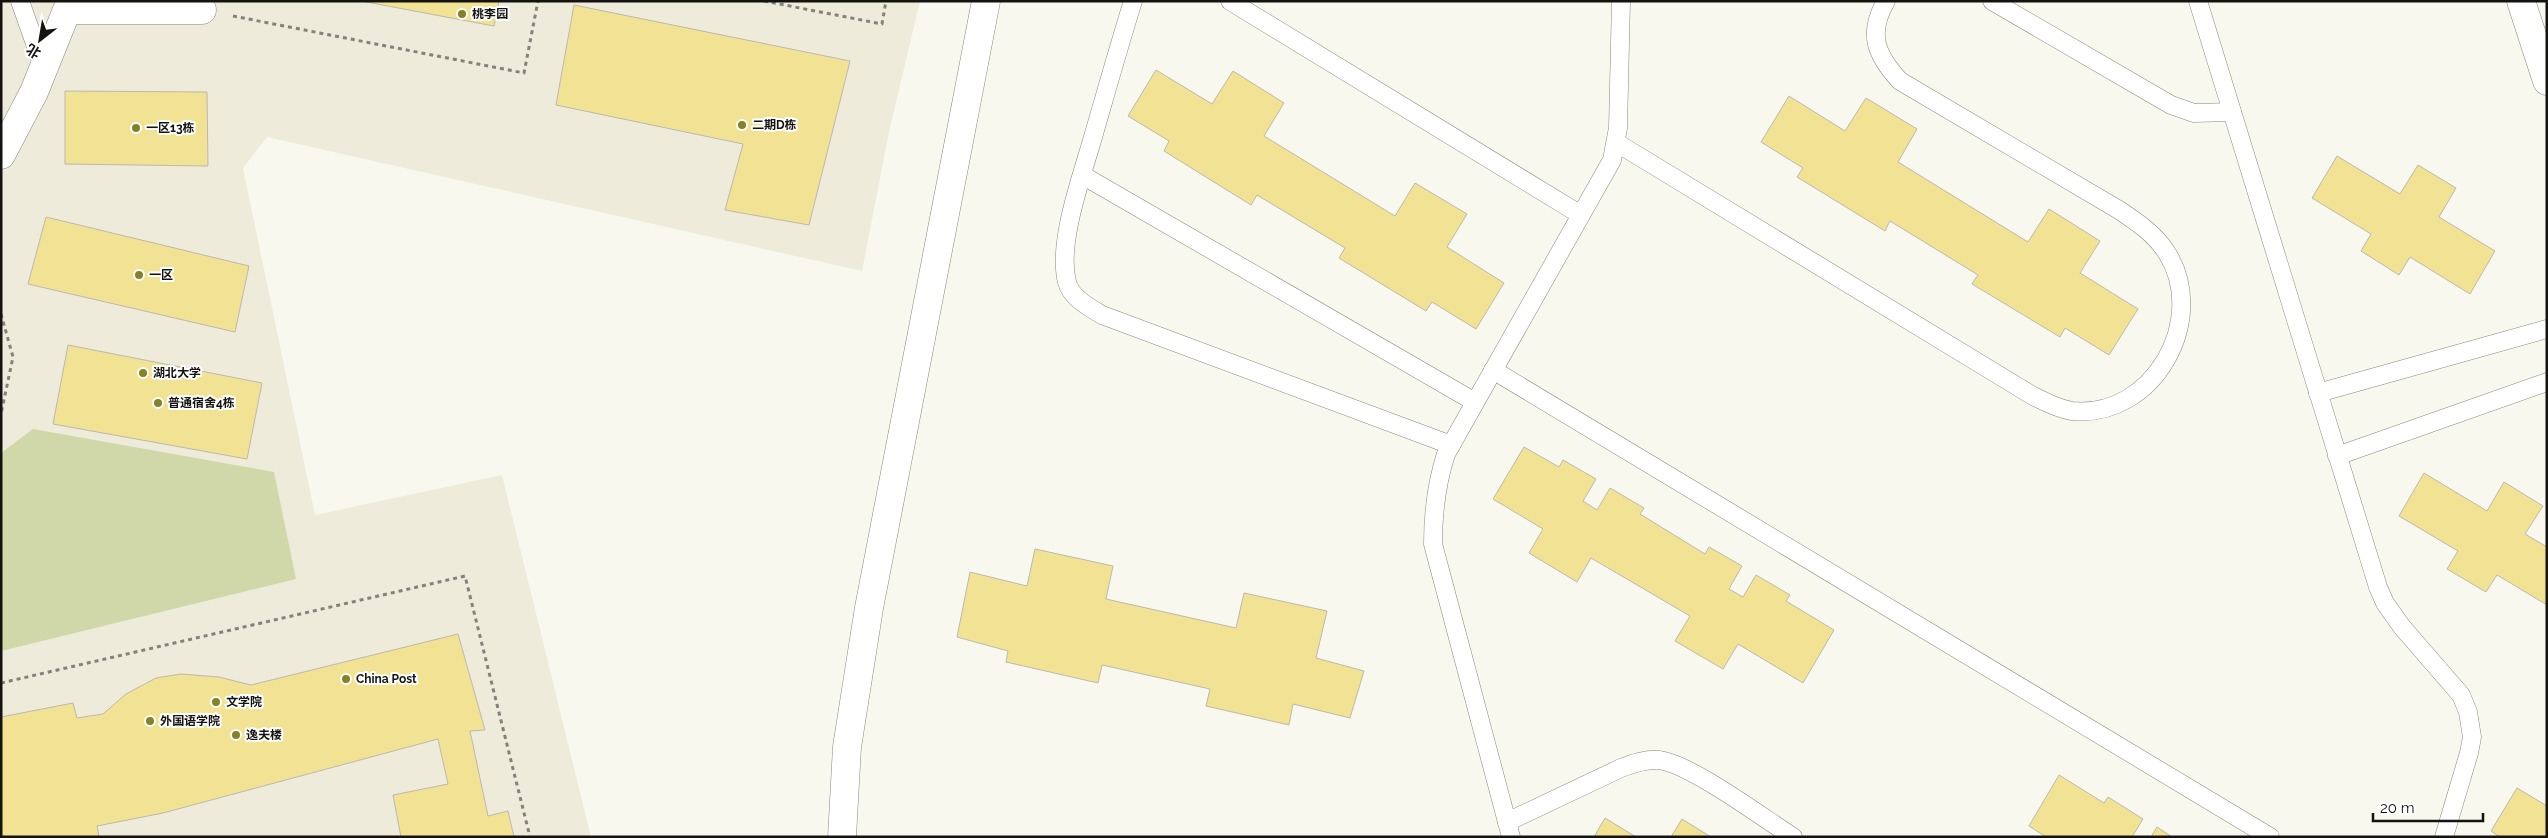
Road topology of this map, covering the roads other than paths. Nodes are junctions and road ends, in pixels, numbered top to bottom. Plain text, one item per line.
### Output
1 (20, 1) edge
2 (986, 1) edge
3 (1133, 1) edge
4 (1230, 1) edge
5 (1621, 1) edge
6 (1992, 1) edge
7 (2198, 1) edge
8 (2522, 1) edge
9 (1885, 2) edge
10 (202, 10) road end
11 (44, 69) junction
12 (2547, 82) edge
13 (2232, 112) junction
14 (1617, 143) junction
15 (3, 147) edge
16 (1082, 175) junction
17 (1580, 215) junction
18 (2547, 329) edge
19 (1493, 370) junction
20 (2547, 382) edge
21 (2318, 393) junction
22 (1475, 402) junction
23 (1451, 444) junction
24 (2337, 456) junction
25 (1509, 829) edge
26 (842, 837) edge
27 (1792, 837) edge
28 (2270, 837) edge
29 (2444, 837) edge

1 - 11 lane
2 - 26 street
3 - 16 lane
4 - 17 lane
5 - 14 lane
6 - 13 lane
7 - 13 lane
8 - 12 street
9 - 14 lane
10 - 11 street
11 - 15 street
13 - 21 lane
14 - 17 lane
16 - 22 lane
16 - 23 lane
17 - 19 lane
18 - 21 lane
19 - 22 lane
19 - 28 lane
20 - 24 lane
21 - 24 lane
22 - 23 lane
23 - 25 lane
24 - 29 lane
25 - 27 lane

